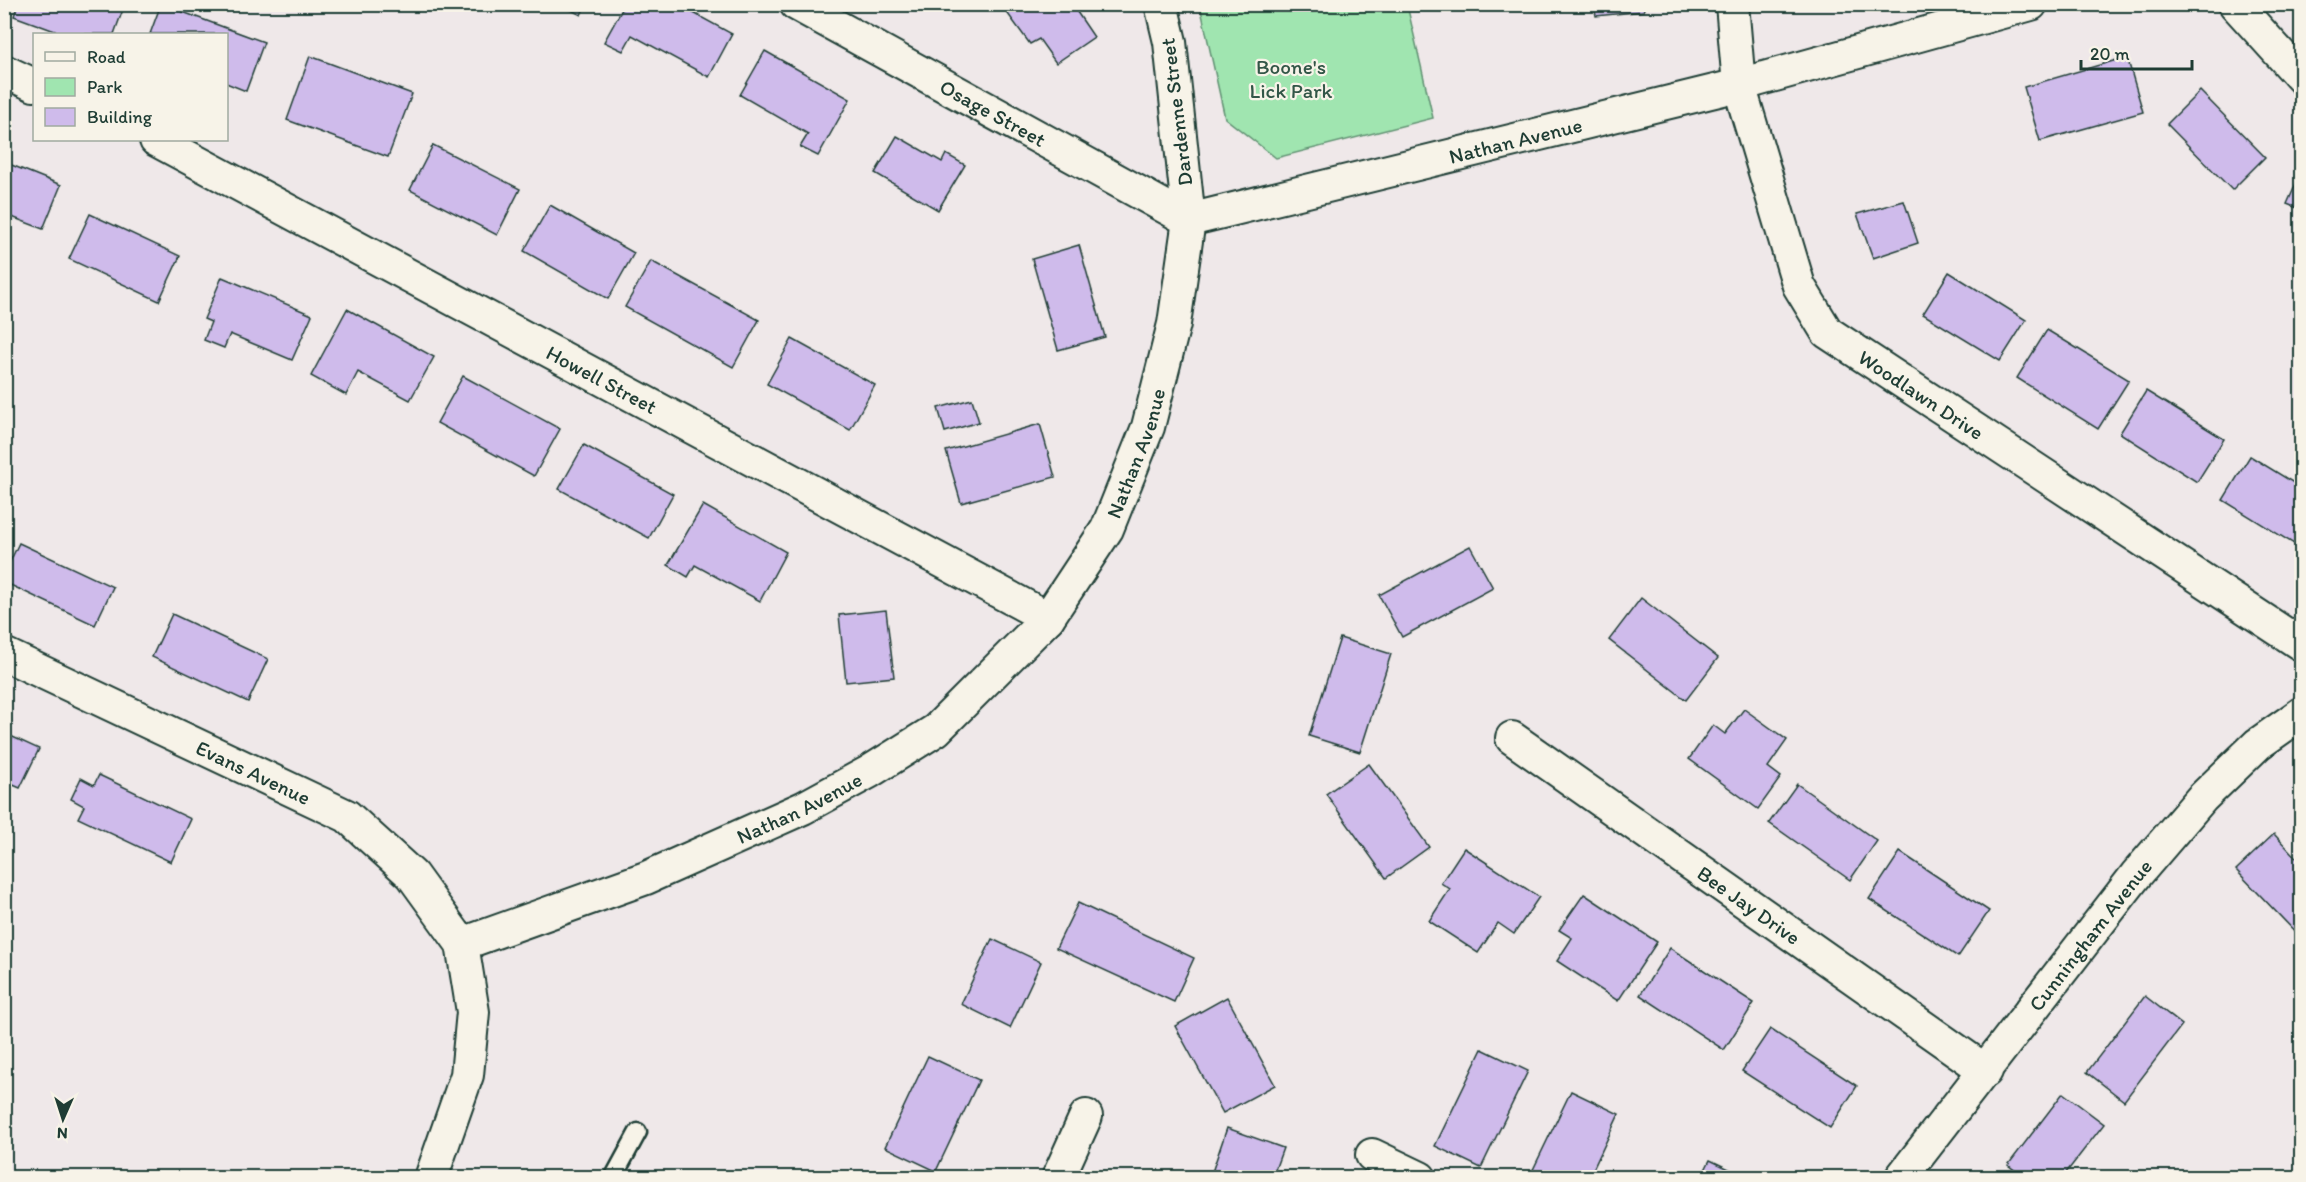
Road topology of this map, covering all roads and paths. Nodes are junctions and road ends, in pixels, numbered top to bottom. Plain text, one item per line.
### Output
1 (796, 4) edge
2 (1161, 4) edge
3 (1732, 4) edge
4 (2031, 4) edge
5 (2235, 4) edge
6 (4, 71) edge
7 (2301, 78) edge
8 (33, 85) edge
9 (1739, 85) junction
10 (158, 141) edge
11 (1189, 220) junction
12 (1048, 618) junction
13 (2301, 645) edge
14 (4, 654) edge
15 (2301, 713) edge
16 (1512, 738) dead end
17 (462, 944) junction
18 (1986, 1071) junction
19 (1086, 1116) dead end
20 (638, 1132) dead end
21 (1372, 1155) dead end
22 (431, 1178) edge
23 (613, 1178) edge
24 (1058, 1178) edge
25 (1420, 1178) edge
26 (1901, 1178) edge

1 - 11 street, Osage Street
2 - 11 street, Dardenne Street
3 - 9 street, Woodlawn Drive
4 - 9 street, Nathan Avenue
5 - 7 street
6 - 8 street
9 - 11 street, Nathan Avenue
9 - 13 street, Woodlawn Drive
10 - 12 street, Howell Street
11 - 12 street, Nathan Avenue
12 - 17 street, Nathan Avenue
14 - 17 street, Evans Avenue
15 - 18 street, Cunningham Avenue
16 - 18 street, Bee Jay Drive
17 - 22 street
18 - 26 street, Cunningham Avenue
19 - 24 street
20 - 23 lane
21 - 25 street

